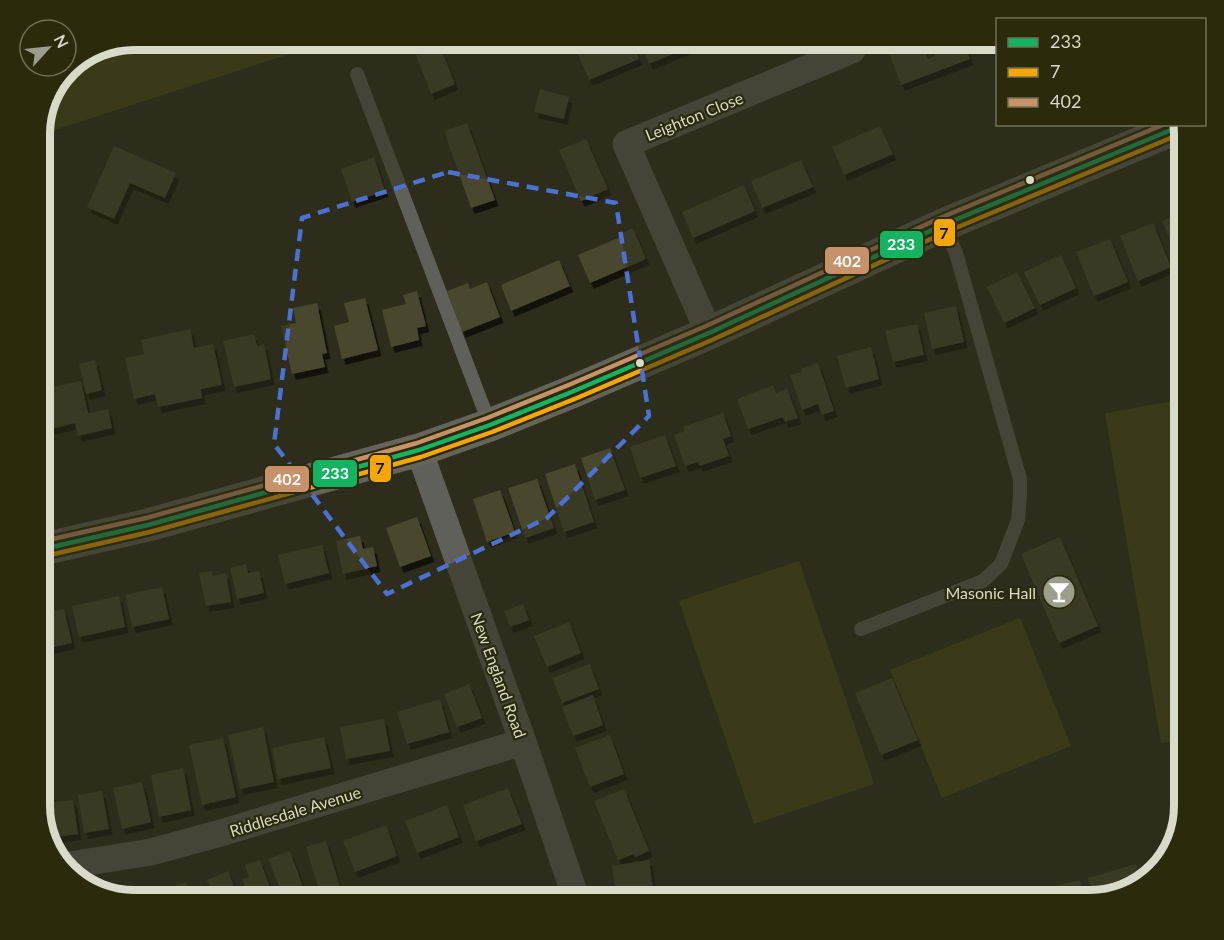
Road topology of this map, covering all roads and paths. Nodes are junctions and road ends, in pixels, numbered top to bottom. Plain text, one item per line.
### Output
1 (852, 50) dead end
2 (357, 74) dead end
3 (1173, 127) edge
4 (943, 225) junction
5 (709, 333) junction
6 (490, 425) junction
7 (419, 450) junction
8 (50, 547) edge
9 (861, 629) dead end
10 (523, 742) junction
11 (73, 864) edge
12 (573, 890) edge

1 - 5 street, Leighton Close
2 - 6 lane
3 - 4 highway
4 - 5 highway
4 - 9 lane
5 - 6 highway
6 - 7 highway
7 - 8 highway
7 - 10 street, New England Road
10 - 11 street, Riddlesdale Avenue
10 - 12 street, New England Road

